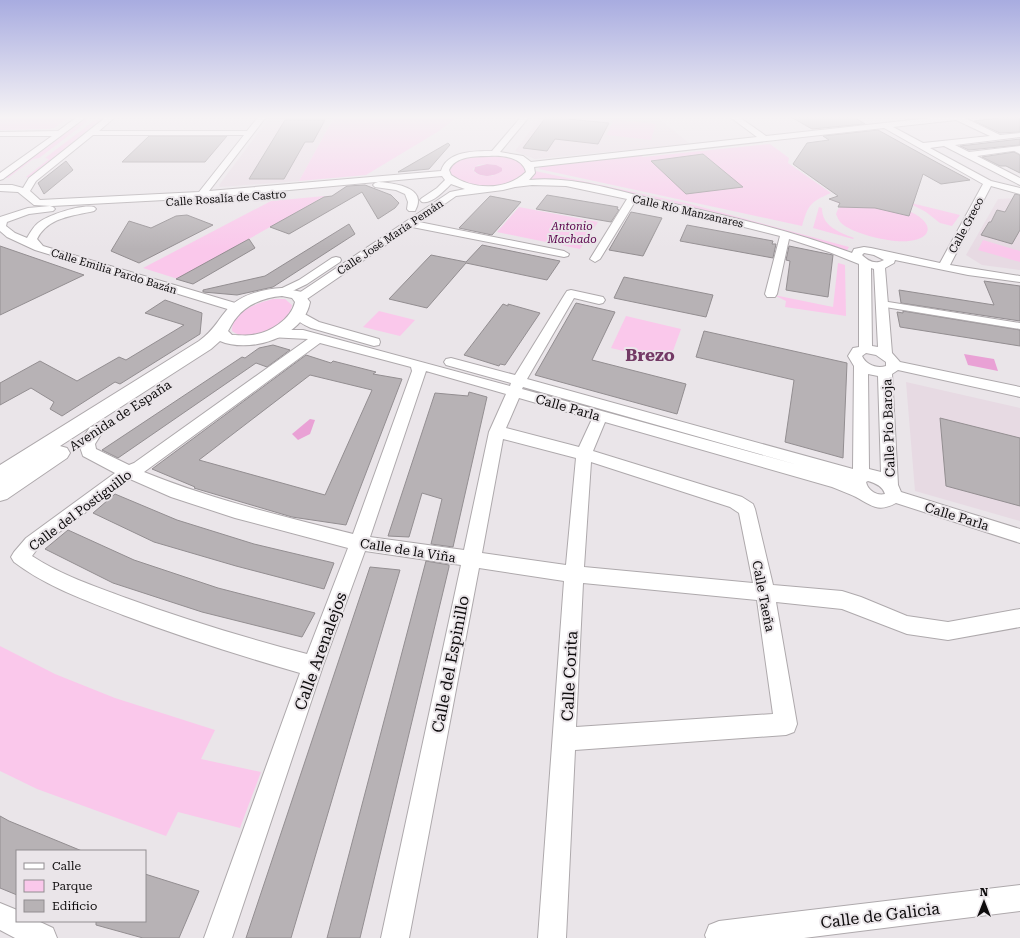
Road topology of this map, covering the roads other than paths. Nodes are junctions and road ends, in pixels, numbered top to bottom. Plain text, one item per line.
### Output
1 (21, 161) edge
2 (56, 161) edge
3 (228, 161) edge
4 (453, 161) edge
5 (523, 161) edge
6 (582, 161) edge
7 (948, 161) edge
8 (979, 161) edge
9 (530, 167) junction
10 (0, 176) edge
11 (447, 177) junction
12 (1020, 182) edge
13 (988, 183) junction
14 (378, 184) junction
15 (515, 184) junction
16 (0, 188) edge
17 (485, 189) junction
18 (1020, 191) edge
19 (28, 194) junction
20 (202, 195) junction
21 (633, 197) junction
22 (116, 206) junction
23 (412, 209) junction
24 (405, 219) junction
25 (2, 220) edge
26 (5, 234) edge
27 (785, 235) junction
28 (39, 248) junction
29 (564, 254) dead end
30 (342, 256) dead end
31 (862, 257) junction
32 (596, 259) dead end
33 (883, 262) junction
34 (944, 267) junction
35 (1020, 279) edge
36 (282, 292) junction
37 (771, 294) dead end
38 (300, 298) junction
39 (599, 300) dead end
40 (882, 304) junction
41 (238, 308) junction
42 (299, 315) junction
43 (1020, 326) edge
44 (220, 331) junction
45 (274, 334) junction
46 (318, 338) junction
47 (242, 342) junction
48 (866, 349) junction
49 (888, 363) junction
50 (417, 364) junction
51 (861, 365) junction
52 (516, 386) junction
53 (1020, 392) edge
54 (600, 416) junction
55 (95, 431) junction
56 (496, 432) junction
57 (584, 454) junction
58 (128, 472) junction
59 (0, 475) edge
60 (861, 484) junction
61 (892, 490) junction
62 (0, 493) edge
63 (1020, 536) edge
64 (359, 543) junction
65 (471, 560) junction
66 (574, 574) junction
67 (765, 593) junction
68 (1020, 618) edge
69 (314, 666) junction
70 (565, 739) junction
71 (1020, 898) edge
72 (0, 916) edge
73 (43, 938) edge
74 (218, 938) edge
75 (395, 938) edge
76 (552, 938) edge
77 (720, 938) edge

1 - 10 street
2 - 19 street
3 - 20 street
4 - 11 street, Calle José María Pemán
5 - 9 street, Calle Río Manzanares
6 - 9 street
7 - 13 street
8 - 12 street
9 - 15 street
9 - 31 street, Calle Río Manzanares
11 - 14 street, Calle Rosalía de Castro
11 - 17 street
11 - 20 street, Calle Rosalía de Castro
11 - 23 street, Calle José María Pemán
13 - 18 street
13 - 34 street, Calle Greco
14 - 22 street, Calle Rosalía de Castro
14 - 23 street
15 - 17 street, Calle Río Manzanares
15 - 21 street, Calle Río Manzanares
16 - 19 street, Calle Rosalía de Castro
17 - 24 street, Calle José María Pemán
19 - 20 street, Calle Rosalía de Castro
19 - 25 street
21 - 27 street, Calle Río Manzanares
21 - 32 street
22 - 25 street, Calle Rosalía de Castro
22 - 28 street
23 - 24 street, Calle José María Pemán
24 - 29 street
24 - 38 street, Calle José María Pemán
25 - 26 street, Calle Emilia Pardo Bazán
26 - 28 street, Calle Emilia Pardo Bazán
27 - 31 street, Calle Río Manzanares
27 - 37 street
28 - 41 street, Calle Emilia Pardo Bazán
30 - 36 street, Calle José María Pemán
31 - 33 street
31 - 48 street
33 - 34 street
33 - 40 street, Calle Pío Baroja
34 - 35 street
36 - 38 street
36 - 41 street, Avenida de España
38 - 42 street
39 - 52 street, Calle del Espinillo
40 - 43 street
40 - 49 street, Calle Pío Baroja
41 - 44 street, Avenida de España
42 - 45 street, Avenida de España
42 - 52 street, Calle Parla
44 - 47 street
44 - 59 street, Avenida de España
45 - 46 street, Calle Parla
45 - 47 street, Avenida de España
46 - 50 street, Calle Parla
46 - 58 street, Calle del Postiguillo
47 - 55 street, Avenida de España
48 - 49 street
48 - 51 street, Calle Pío Baroja
49 - 51 street
49 - 53 street
49 - 61 street, Calle Pío Baroja
50 - 52 street, Calle Parla
50 - 64 street, Calle Arenalejos
51 - 60 street, Calle Pío Baroja
52 - 54 street, Calle Parla
52 - 56 street, Calle del Espinillo
52 - 60 street, Calle Parla
54 - 57 street, Calle Corita
54 - 60 street, Calle Parla
55 - 58 street, Calle de la Viña
55 - 62 street, Avenida de España
56 - 57 street, Calle Taeña
56 - 65 street, Calle del Espinillo
57 - 66 street, Calle Corita
57 - 67 street, Calle Taeña
58 - 64 street, Calle de la Viña
58 - 69 street, Calle del Postiguillo
60 - 61 street, Calle Parla
60 - 61 street
61 - 63 street, Calle Parla
64 - 65 street, Calle de la Viña
64 - 69 street, Calle Arenalejos
65 - 66 street, Calle de la Viña
65 - 75 street, Calle del Espinillo
66 - 67 street, Calle de la Viña
66 - 70 street, Calle Corita
67 - 68 street, Calle de la Viña
67 - 70 street, Calle Taeña
69 - 74 street, Calle Arenalejos
70 - 76 street, Calle Corita
71 - 77 street, Calle de Galicia
72 - 73 street

